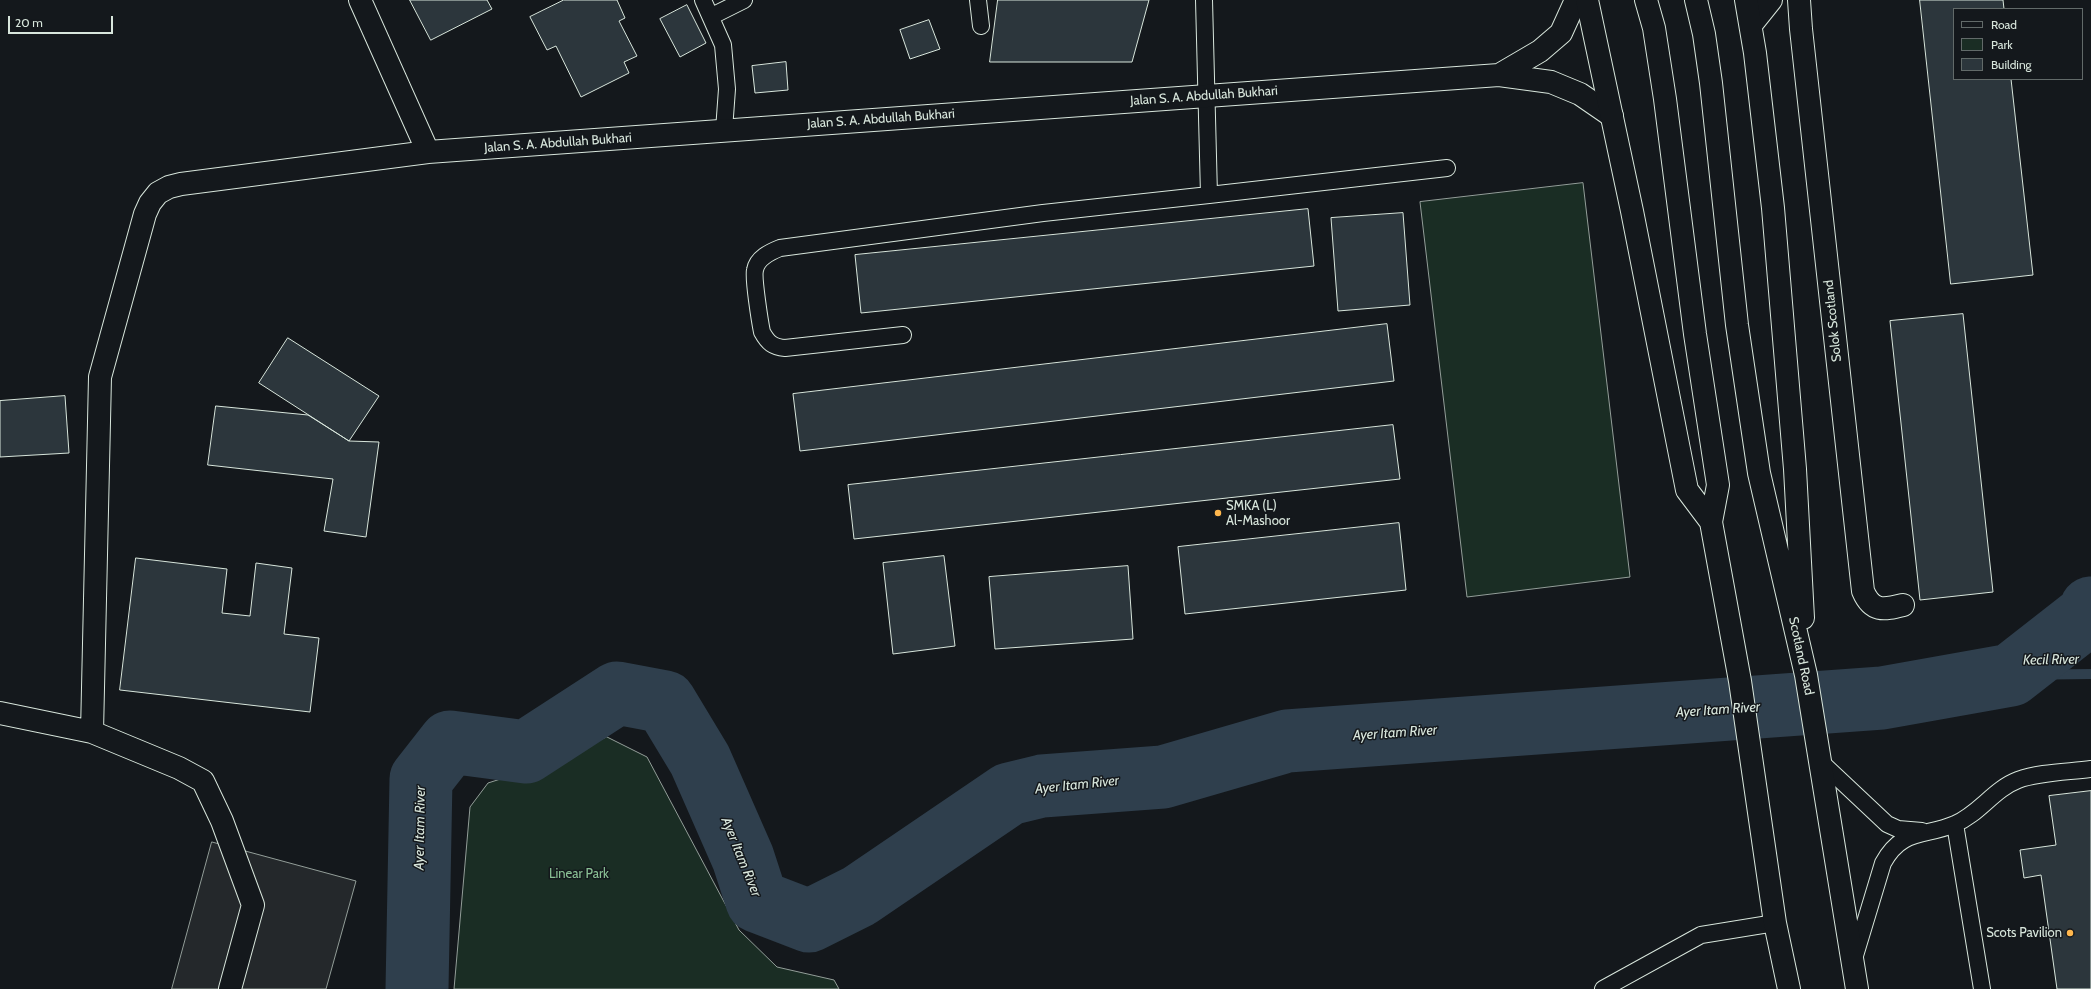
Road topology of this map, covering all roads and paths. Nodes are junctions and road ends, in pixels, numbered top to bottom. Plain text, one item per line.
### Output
1 (360, 0) edge
2 (703, 0) edge
3 (744, 0) edge
4 (978, 0) edge
5 (1204, 0) edge
6 (1576, 0) edge
7 (1587, 0) edge
8 (1646, 0) edge
9 (1696, 0) edge
10 (1746, 0) edge
11 (1771, 0) edge
12 (1799, 0) edge
13 (712, 16) junction
14 (1751, 25) junction
15 (981, 26) dead end
16 (1499, 75) junction
17 (1205, 96) junction
18 (1612, 116) junction
19 (724, 130) junction
20 (428, 152) junction
21 (1447, 168) dead end
22 (1209, 195) junction
23 (903, 335) dead end
24 (1711, 522) junction
25 (1903, 605) dead end
26 (1806, 675) junction
27 (0, 713) edge
28 (92, 732) junction
29 (1820, 755) junction
30 (2091, 769) edge
31 (1955, 824) junction
32 (1927, 831) junction
33 (1775, 923) junction
34 (1853, 963) junction
35 (230, 989) edge
36 (1603, 989) edge
37 (1789, 989) edge
38 (1857, 989) edge
39 (1982, 989) edge

1 - 20 main road
2 - 13 lane
3 - 13 lane
4 - 15 lane
5 - 17 lane
6 - 16 main road, Jalan S. A. Abdullah Bukhari
7 - 18 main road
8 - 24 main road
9 - 26 main road, Scotland Road
10 - 14 main road
11 - 14 main road
12 - 25 main road, Solok Scotland
13 - 19 lane
14 - 26 main road
16 - 17 main road, Jalan S. A. Abdullah Bukhari
16 - 18 main road, Jalan S. A. Abdullah Bukhari
17 - 19 main road, Jalan S. A. Abdullah Bukhari
17 - 22 lane
18 - 24 main road
19 - 20 main road, Jalan S. A. Abdullah Bukhari
20 - 28 main road, Jalan S. A. Abdullah Bukhari
21 - 22 lane
22 - 23 lane
24 - 33 main road
26 - 29 main road, Scotland Road
27 - 28 main road
28 - 35 main road
29 - 32 lane
29 - 34 main road, Scotland Road
30 - 31 lane
31 - 32 lane
31 - 39 lane
32 - 34 lane
33 - 36 lane
33 - 37 main road
34 - 38 main road, Scotland Road

